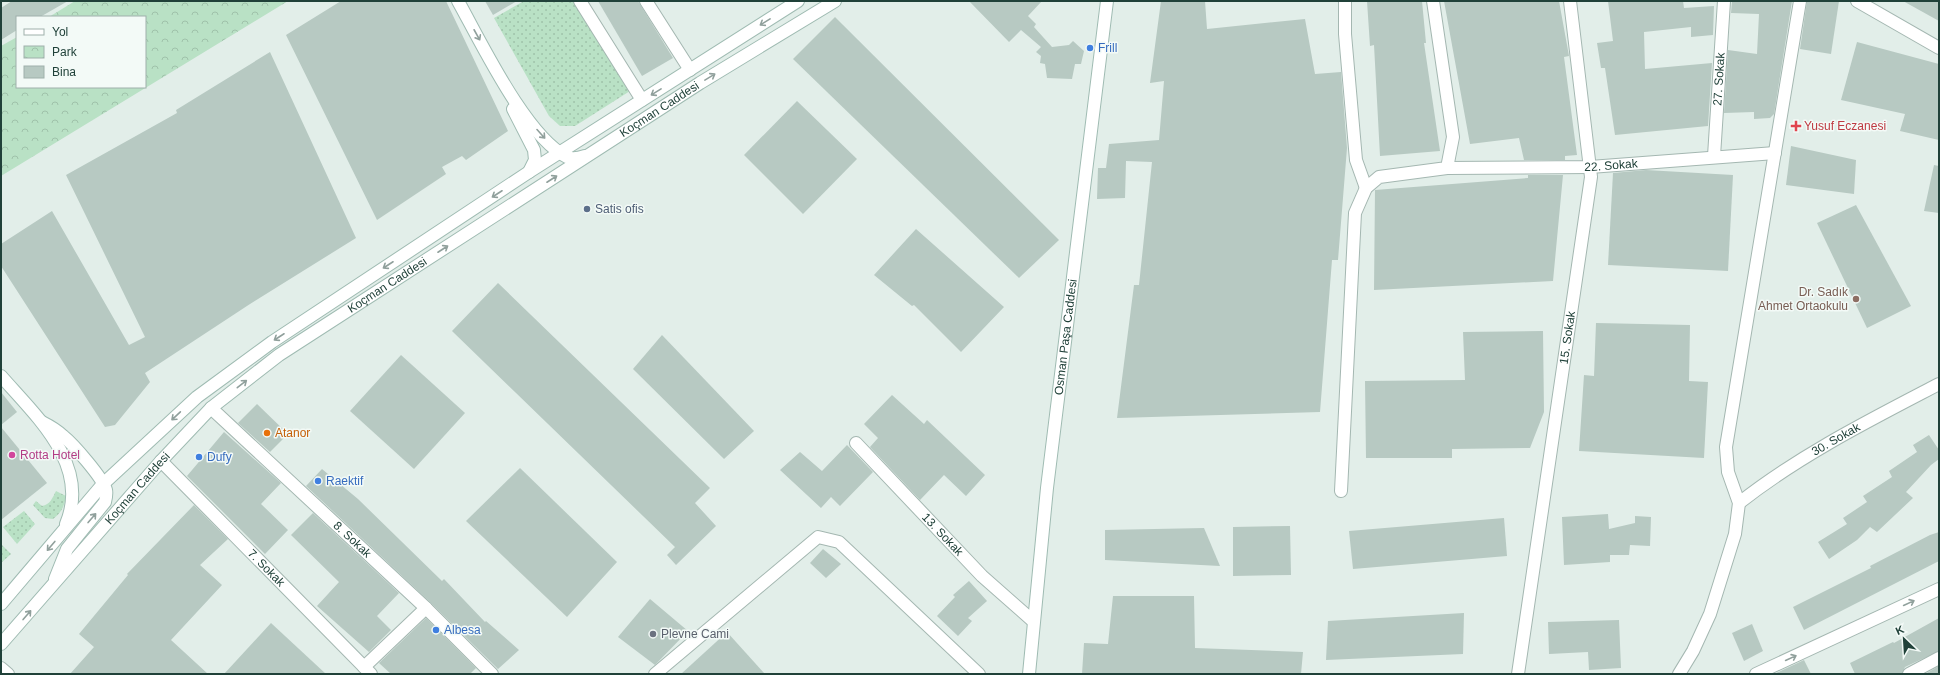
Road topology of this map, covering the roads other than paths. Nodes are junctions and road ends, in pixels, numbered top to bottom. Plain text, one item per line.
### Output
1 (458, 1) edge
2 (580, 1) edge
3 (646, 1) edge
4 (798, 1) edge
5 (835, 1) edge
6 (1107, 1) edge
7 (1345, 1) edge
8 (1433, 1) edge
9 (1570, 1) edge
10 (1724, 1) edge
11 (1800, 1) edge
12 (1857, 1) edge
13 (1939, 48) edge
14 (690, 70) junction
15 (502, 80) junction
16 (642, 100) junction
17 (595, 151) junction
18 (560, 152) junction
19 (1775, 153) junction
20 (1714, 156) junction
21 (1590, 167) junction
22 (1447, 168) junction
23 (529, 172) junction
24 (1366, 188) junction
25 (1, 376) edge
26 (1939, 384) edge
27 (211, 408) junction
28 (42, 422) junction
29 (856, 443) dead end
30 (161, 461) junction
31 (103, 484) junction
32 (1341, 491) dead end
33 (1739, 503) junction
34 (62, 532) junction
35 (51, 587) junction
36 (1939, 589) edge
37 (1, 604) edge
38 (426, 608) junction
39 (1033, 621) junction
40 (1, 644) edge
41 (1939, 658) edge
42 (1, 668) edge
43 (368, 671) edge
44 (8, 674) edge
45 (492, 674) edge
46 (655, 674) edge
47 (979, 674) edge
48 (1029, 674) edge
49 (1518, 674) edge
50 (1679, 674) edge
51 (1756, 674) edge
52 (1909, 674) edge

1 -> 15 street
2 - 16 street
3 - 14 street
4 -> 14 street, Koçman Caddesi
17 -> 5 street, Koçman Caddesi
6 - 39 street, Osman Paşa Caddesi
7 - 24 street
8 - 22 street
9 - 21 street, 15. Sokak
10 - 20 street, 27. Sokak
11 - 19 street
12 - 13 street
14 -> 16 street, Koçman Caddesi
15 -> 18 street
15 - 23 street
16 - 18 street, Koçman Caddesi
17 - 18 street
27 -> 17 street, Koçman Caddesi
18 - 23 street, Koçman Caddesi
19 - 20 street, 22. Sokak
19 - 33 street
20 - 21 street, 22. Sokak
21 - 22 street, 22. Sokak
21 - 49 street, 15. Sokak
22 - 24 street, 22. Sokak
23 -> 31 street, Koçman Caddesi
24 - 32 street
25 - 28 street
26 - 33 street, 30. Sokak
27 - 30 street, Koçman Caddesi
27 - 38 street, 8. Sokak
28 - 31 street
28 - 34 street
29 - 39 street, 13. Sokak
30 - 35 street, Koçman Caddesi
30 - 43 street, 7. Sokak
31 - 34 street, Koçman Caddesi
35 -> 31 street
33 - 50 street
34 -> 37 street, Koçman Caddesi
40 -> 35 street, Koçman Caddesi
51 -> 36 street
38 - 43 street
38 - 45 street, 8. Sokak
39 - 48 street, Osman Paşa Caddesi
41 - 52 street
42 - 44 street
46 - 47 street

